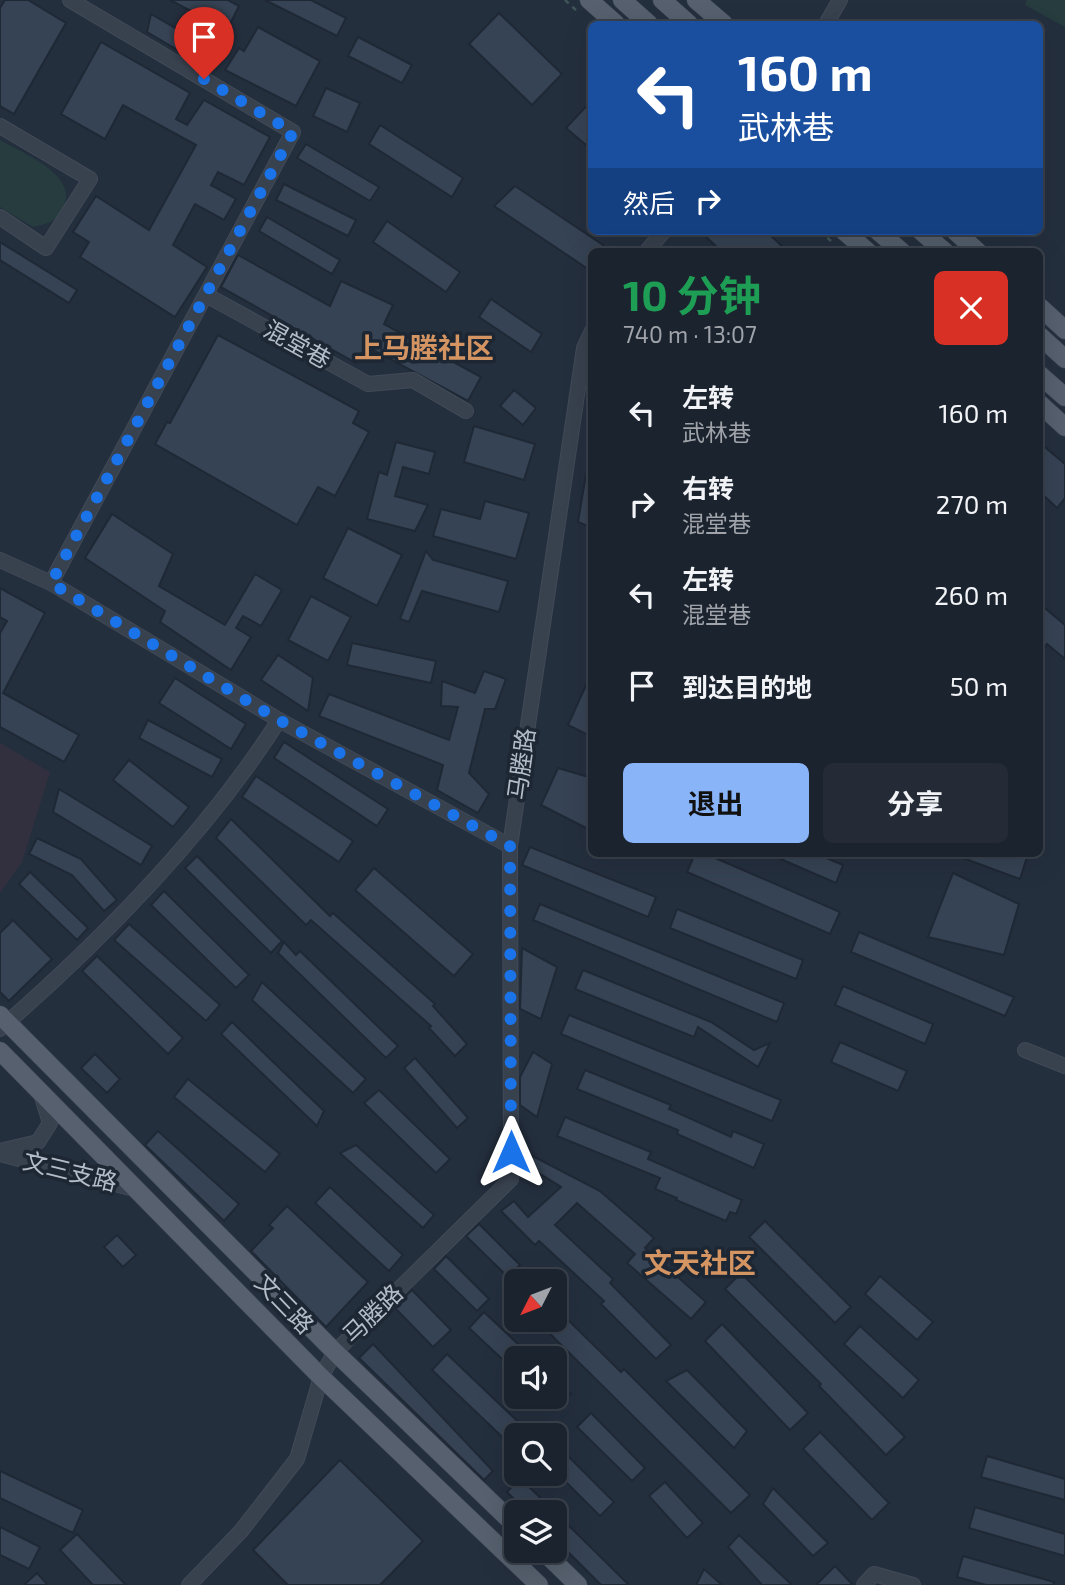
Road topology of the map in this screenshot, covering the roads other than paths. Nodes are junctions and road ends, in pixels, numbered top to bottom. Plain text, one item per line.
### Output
1 (70, 0) edge
2 (590, 0) edge
3 (622, 0) edge
4 (662, 0) edge
5 (841, 0) edge
6 (699, 1) edge
7 (613, 21) edge
8 (646, 21) edge
9 (686, 21) edge
10 (721, 21) edge
11 (828, 21) edge
12 (0, 126) edge
13 (0, 217) edge
14 (849, 235) edge
15 (883, 235) edge
16 (926, 235) edge
17 (959, 235) edge
18 (863, 248) edge
19 (897, 248) edge
20 (940, 248) edge
21 (974, 248) edge
22 (206, 295) junction
23 (1043, 310) edge
24 (1065, 330) edge
25 (1043, 339) edge
26 (588, 340) edge
27 (1065, 359) edge
28 (1043, 378) edge
29 (1065, 397) edge
30 (1043, 407) edge
31 (466, 411) dead end
32 (1065, 427) edge
33 (0, 560) edge
34 (51, 583) junction
35 (279, 720) junction
36 (510, 846) junction
37 (3, 1022) edge
38 (1026, 1050) dead end
39 (0, 1051) edge
40 (1065, 1066) edge
41 (40, 1093) junction
42 (0, 1153) edge
43 (139, 1190) junction
44 (335, 1352) junction
45 (321, 1377) junction
46 (504, 1514) edge
47 (555, 1563) edge
48 (189, 1585) edge
49 (539, 1585) edge
50 (578, 1585) edge
51 (863, 1585) edge
52 (913, 1585) edge

1 - 22 street
2 - 7 main road
3 - 8 main road
4 - 9 main road
5 - 11 street
6 - 10 main road
12 - 13 street
14 - 18 main road
15 - 19 main road
16 - 20 main road
17 - 21 main road
22 - 31 street, 混堂巷
22 - 34 street
23 - 24 main road
25 - 27 main road
26 - 36 street, 马塍路
28 - 29 main road
30 - 32 main road
33 - 34 street
34 - 35 street
35 - 36 street
35 - 37 street
36 - 44 street, 马塍路
37 - 44 main road, 文三路
38 - 40 street
39 - 41 main road, 文三路
41 - 42 street
41 - 43 main road, 文三路
42 - 43 street, 文三支路
43 - 45 main road, 文三路
44 - 45 street, 马塍路
44 - 46 main road, 文三路
45 - 48 street, 马塍路
45 - 49 main road, 文三路
47 - 50 main road
51 - 52 street

